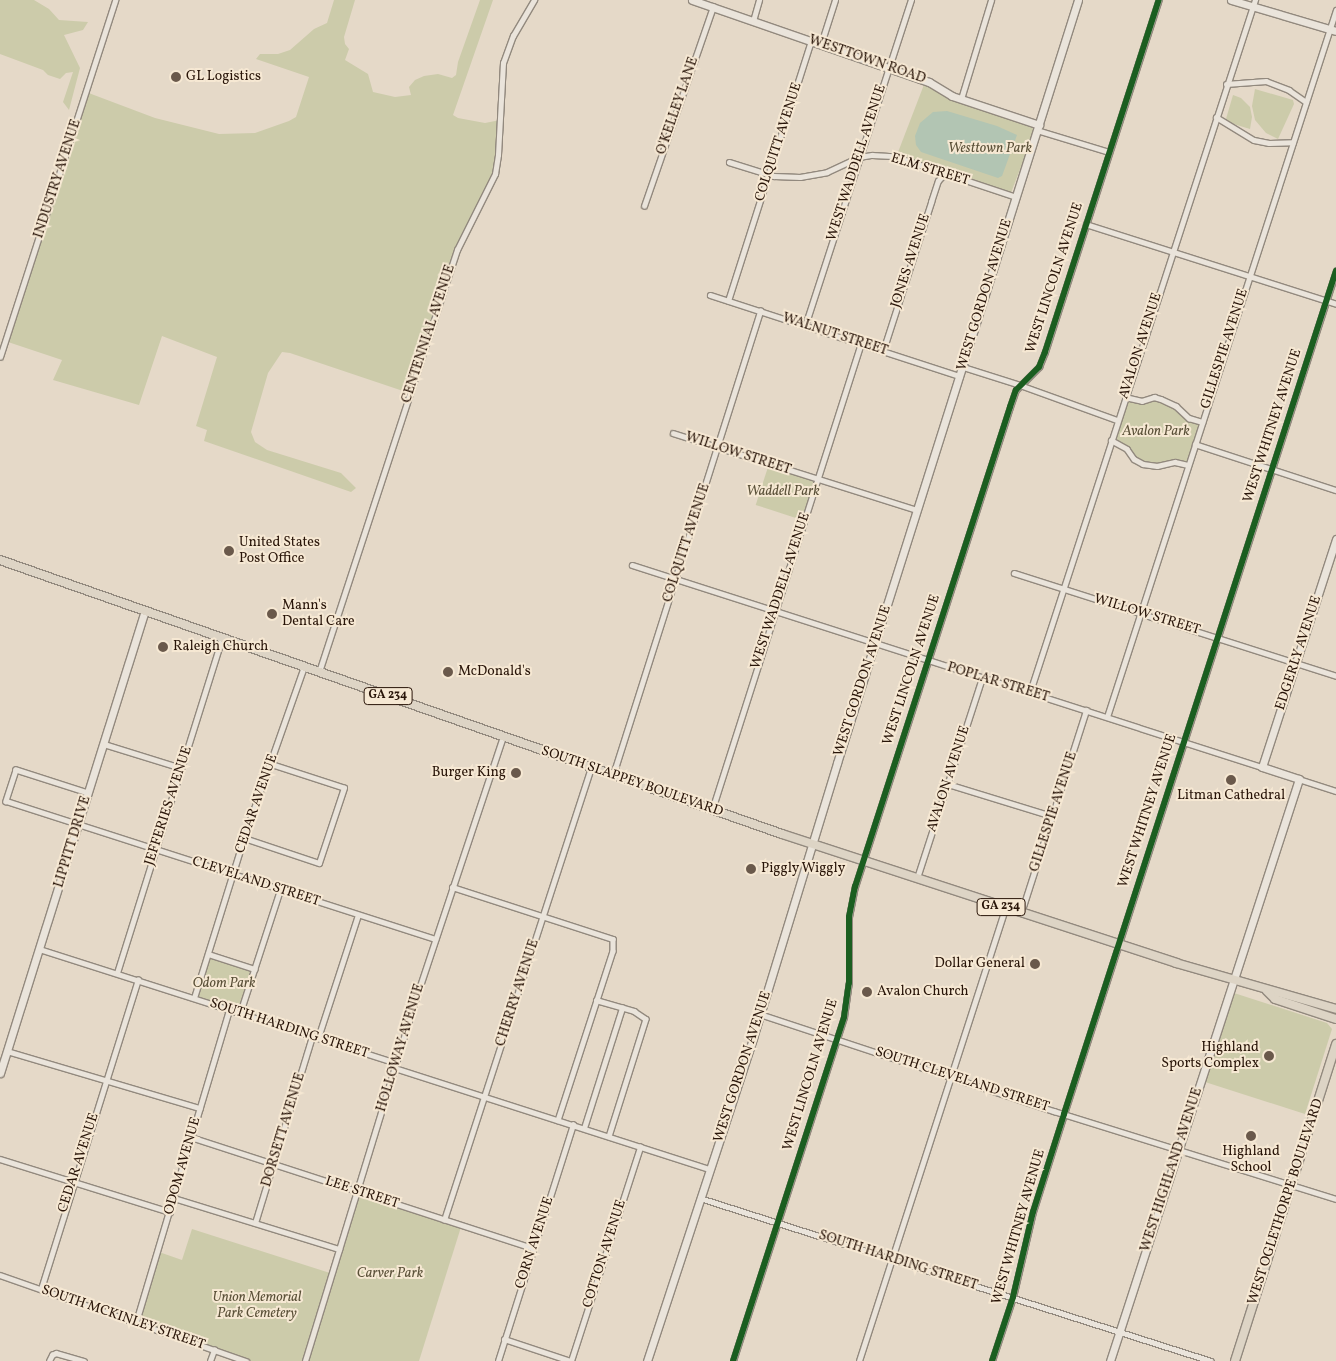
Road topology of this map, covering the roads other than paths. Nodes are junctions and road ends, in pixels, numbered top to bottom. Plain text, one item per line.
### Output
1 (115, 0) edge
2 (534, 0) edge
3 (692, 0) edge
4 (759, 0) edge
5 (836, 0) edge
6 (911, 0) edge
7 (991, 0) edge
8 (1078, 0) edge
9 (1159, 0) edge
10 (1232, 0) edge
11 (1254, 3) edge
12 (713, 7) junction
13 (1336, 10) edge
14 (753, 21) junction
15 (1333, 30) edge
16 (811, 41) junction
17 (821, 44) junction
18 (888, 68) junction
19 (1226, 84) junction
20 (961, 99) junction
21 (1306, 102) junction
22 (1216, 117) junction
23 (1038, 128) junction
24 (1293, 142) junction
25 (1109, 152) junction
26 (859, 157) junction
27 (729, 162) dead end
28 (945, 172) junction
29 (768, 174) junction
30 (1016, 197) junction
31 (644, 206) dead end
32 (1086, 224) junction
33 (1172, 252) junction
34 (1336, 271) edge
35 (1248, 276) junction
36 (710, 295) dead end
37 (728, 301) junction
38 (1326, 302) junction
39 (1336, 304) edge
40 (760, 311) junction
41 (805, 326) junction
42 (860, 344) junction
43 (882, 351) junction
44 (0, 357) edge
45 (963, 367) junction
46 (960, 376) junction
47 (1020, 385) junction
48 (1125, 396) junction
49 (1117, 420) junction
50 (1202, 422) junction
51 (673, 433) dead end
52 (1111, 440) junction
53 (1195, 444) junction
54 (718, 448) junction
55 (1188, 464) junction
56 (1272, 470) junction
57 (817, 480) junction
58 (1336, 490) edge
59 (918, 510) junction
60 (1336, 539) edge
61 (0, 560) edge
62 (632, 565) dead end
63 (1014, 573) dead end
64 (676, 580) junction
65 (1063, 589) junction
66 (145, 611) junction
67 (774, 612) junction
68 (1140, 614) junction
69 (1218, 637) junction
70 (222, 638) junction
71 (874, 645) junction
72 (928, 661) junction
73 (1295, 664) junction
74 (304, 667) junction
75 (319, 672) junction
76 (1336, 676) edge
77 (982, 678) junction
78 (1030, 692) junction
79 (1086, 710) junction
80 (1107, 717) junction
81 (503, 736) junction
82 (1184, 742) junction
83 (104, 744) junction
84 (270, 764) junction
85 (590, 767) junction
86 (1262, 767) junction
87 (181, 768) junction
88 (613, 775) junction
89 (1299, 779) junction
90 (948, 784) junction
91 (1336, 791) edge
92 (88, 793) junction
93 (712, 810) junction
94 (1052, 816) junction
95 (78, 824) junction
96 (244, 838) junction
97 (812, 844) junction
98 (156, 849) junction
99 (864, 862) junction
100 (233, 874) junction
101 (916, 880) junction
102 (452, 887) junction
103 (280, 890) junction
104 (1005, 908) junction
105 (1021, 913) junction
106 (358, 915) junction
107 (542, 916) junction
108 (435, 939) junction
109 (1118, 944) junction
110 (39, 948) junction
111 (208, 954) junction
112 (255, 969) junction
113 (117, 973) junction
114 (138, 980) junction
115 (1233, 980) junction
116 (1267, 991) junction
117 (194, 998) junction
118 (596, 1000) junction
119 (622, 1008) junction
120 (1334, 1009) edge
121 (229, 1010) junction
122 (240, 1013) junction
123 (760, 1014) junction
124 (1336, 1019) edge
125 (312, 1037) junction
126 (318, 1038) junction
127 (837, 1038) junction
128 (1336, 1044) edge
129 (7, 1051) junction
130 (395, 1065) junction
131 (0, 1073) edge
132 (951, 1076) junction
133 (105, 1081) junction
134 (484, 1096) junction
135 (200, 1108) junction
136 (1064, 1114) junction
137 (558, 1120) junction
138 (573, 1125) junction
139 (584, 1128) junction
140 (609, 1136) junction
141 (192, 1137) junction
142 (640, 1146) junction
143 (1178, 1149) junction
144 (0, 1159) edge
145 (273, 1163) junction
146 (710, 1169) junction
147 (73, 1182) junction
148 (1292, 1185) junction
149 (357, 1191) junction
150 (174, 1198) junction
151 (700, 1198) junction
152 (1336, 1199) edge
153 (170, 1212) junction
154 (444, 1220) junction
155 (778, 1222) junction
156 (255, 1223) junction
157 (533, 1248) junction
158 (339, 1249) junction
159 (891, 1258) junction
160 (0, 1275) edge
161 (40, 1288) junction
162 (1013, 1297) junction
163 (136, 1322) junction
164 (1120, 1332) junction
165 (504, 1339) junction
166 (214, 1350) junction
167 (49, 1361) edge
168 (84, 1361) edge
169 (210, 1361) edge
170 (246, 1361) edge
171 (305, 1361) edge
172 (498, 1361) edge
173 (570, 1361) edge
174 (647, 1361) edge
175 (733, 1361) edge
176 (859, 1361) edge
177 (992, 1361) edge
178 (1110, 1361) edge
179 (1211, 1361) edge
180 (1235, 1361) edge

1 - 44 street, INDUSTRY AVENUE
2 - 75 street, CENTENNIAL AVENUE
3 - 12 street, WESTTOWN ROAD
4 - 14 street
5 - 17 street
6 - 18 street, WEST WADDELL AVENUE
7 - 20 street
8 - 23 street, WEST GORDON AVENUE
9 - 25 street, WEST LINCOLN AVENUE
10 - 11 street
11 - 15 street
11 - 19 street, AVALON AVENUE
12 - 14 street, WESTTOWN ROAD
12 - 31 street, O'KELLEY LANE
13 - 15 street, GILLESPIE AVENUE
14 - 16 street, WESTTOWN ROAD
15 - 21 street, GILLESPIE AVENUE
16 - 17 street, WESTTOWN ROAD
16 - 29 street, COLQUITT AVENUE
17 - 18 street, WESTTOWN ROAD
18 - 20 street, WESTTOWN ROAD
18 - 26 street, WEST WADDELL AVENUE
19 - 21 street
19 - 22 street, AVALON AVENUE
20 - 23 street, WESTTOWN ROAD
21 - 24 street, GILLESPIE AVENUE
22 - 24 street
22 - 33 street, AVALON AVENUE
23 - 25 street
23 - 30 street, WEST GORDON AVENUE
24 - 35 street, GILLESPIE AVENUE
25 - 32 street, WEST LINCOLN AVENUE
26 - 28 street, ELM STREET
26 - 29 street, ELM STREET
26 - 41 street, WEST WADDELL AVENUE
27 - 29 street, ELM STREET
28 - 30 street, ELM STREET
28 - 43 street, JONES AVENUE
29 - 37 street, COLQUITT AVENUE
30 - 45 street, WEST GORDON AVENUE
32 - 33 street
32 - 47 street, WEST LINCOLN AVENUE
33 - 35 street
33 - 48 street, AVALON AVENUE
34 - 38 street, WEST WHITNEY AVENUE
35 - 38 street
35 - 50 street, GILLESPIE AVENUE
36 - 37 street, WALNUT STREET
37 - 40 street, WALNUT STREET
38 - 39 street
38 - 56 street, WEST WHITNEY AVENUE
40 - 41 street, WALNUT STREET
40 - 54 street, COLQUITT AVENUE
41 - 42 street, WALNUT STREET
42 - 43 street, WALNUT STREET
42 - 57 street, WEST WADDELL AVENUE
43 - 46 street, WALNUT STREET
45 - 46 street, WEST GORDON AVENUE
45 - 47 street
46 - 59 street, WEST GORDON AVENUE
47 - 49 street
47 - 72 street, WEST LINCOLN AVENUE
48 - 49 street, AVALON AVENUE
48 - 50 street
49 - 52 street, AVALON AVENUE
50 - 53 street, GILLESPIE AVENUE
51 - 54 street, WILLOW STREET
52 - 55 street
52 - 65 street, AVALON AVENUE
53 - 55 street, GILLESPIE AVENUE
53 - 56 street
54 - 57 street, WILLOW STREET
54 - 64 street, COLQUITT AVENUE
55 - 68 street, GILLESPIE AVENUE
56 - 58 street
56 - 69 street, WEST WHITNEY AVENUE
57 - 59 street, WILLOW STREET
57 - 67 street, WEST WADDELL AVENUE
59 - 71 street, WEST GORDON AVENUE
60 - 73 street, EDGERLY AVENUE
61 - 66 main road, SOUTH SLAPPEY BOULEVARD / GA 234
62 - 64 street, POPLAR STREET
63 - 65 street, WILLOW STREET
64 - 67 street, POPLAR STREET
64 - 88 street, COLQUITT AVENUE
65 - 68 street, WILLOW STREET
65 - 78 street, AVALON AVENUE
66 - 70 main road, SOUTH SLAPPEY BOULEVARD / GA 234
66 - 83 street, LIPPITT DRIVE
67 - 71 street, POPLAR STREET
67 - 93 street, WEST WADDELL AVENUE
68 - 69 street, WILLOW STREET
68 - 80 street, GILLESPIE AVENUE
69 - 73 street, WILLOW STREET
69 - 82 street, WEST WHITNEY AVENUE
70 - 74 main road, SOUTH SLAPPEY BOULEVARD / GA 234
70 - 87 street, JEFFERIES AVENUE
71 - 72 street, POPLAR STREET
71 - 97 street, WEST GORDON AVENUE
72 - 77 street, POPLAR STREET
72 - 99 street, WEST LINCOLN AVENUE
73 - 76 street, WILLOW STREET
73 - 86 street, EDGERLY AVENUE
74 - 75 main road, SOUTH SLAPPEY BOULEVARD / GA 234
74 - 84 street, CEDAR AVENUE
75 - 81 main road, SOUTH SLAPPEY BOULEVARD / GA 234
77 - 78 street, POPLAR STREET
77 - 90 street, AVALON AVENUE
78 - 79 street, POPLAR STREET
79 - 80 street, POPLAR STREET
79 - 94 street, GILLESPIE AVENUE
80 - 82 street, POPLAR STREET
81 - 85 main road, SOUTH SLAPPEY BOULEVARD / GA 234
81 - 102 street, HOLLOWAY AVENUE
82 - 86 street, POPLAR STREET
82 - 109 street, WEST WHITNEY AVENUE
83 - 87 street
83 - 92 street, LIPPITT DRIVE
84 - 96 street, CEDAR AVENUE
84 - 96 street
85 - 88 main road, SOUTH SLAPPEY BOULEVARD / GA 234
85 - 107 street, CHERRY AVENUE
86 - 89 street, POPLAR STREET
87 - 98 street, JEFFERIES AVENUE
88 - 93 main road, SOUTH SLAPPEY BOULEVARD / GA 234
89 - 91 street, POPLAR STREET
89 - 115 street, WEST HIGHLAND AVENUE
90 - 94 street
90 - 101 street, AVALON AVENUE
92 - 95 street, LIPPITT DRIVE
92 - 95 street, CLEVELAND STREET
93 - 97 main road, SOUTH SLAPPEY BOULEVARD / GA 234
94 - 105 street, GILLESPIE AVENUE
95 - 98 street, CLEVELAND STREET
95 - 110 street, LIPPITT DRIVE
96 - 100 street, CEDAR AVENUE
97 - 99 main road, SOUTH SLAPPEY BOULEVARD / GA 234
97 - 123 street, WEST GORDON AVENUE
98 - 100 street, CLEVELAND STREET
98 - 113 street, JEFFERIES AVENUE
99 - 101 main road, SOUTH SLAPPEY BOULEVARD / GA 234
99 - 127 street, WEST LINCOLN AVENUE
100 - 103 street, CLEVELAND STREET
100 - 111 street, CEDAR AVENUE
101 - 104 main road, SOUTH SLAPPEY BOULEVARD / GA 234
102 - 107 street
102 - 108 street, HOLLOWAY AVENUE
103 - 106 street, CLEVELAND STREET
103 - 112 street
104 - 105 main road, SOUTH SLAPPEY BOULEVARD / GA 234
104 - 132 street
105 - 109 main road, SOUTH SLAPPEY BOULEVARD / GA 234
106 - 108 street, CLEVELAND STREET
106 - 126 street
107 - 118 street
107 - 134 street, CHERRY AVENUE
108 - 130 street, HOLLOWAY AVENUE
109 - 115 main road, SOUTH SLAPPEY BOULEVARD / GA 234
109 - 136 street, WEST WHITNEY AVENUE
110 - 113 street, SOUTH HARDING STREET
110 - 129 street, LIPPITT DRIVE
111 - 112 street
111 - 117 street, CEDAR AVENUE
112 - 122 street
113 - 114 street, SOUTH HARDING STREET
114 - 117 street, SOUTH HARDING STREET
114 - 133 street, CEDAR AVENUE
115 - 116 main road, SOUTH SLAPPEY BOULEVARD / GA 234
115 - 143 street, WEST HIGHLAND AVENUE
116 - 120 main road, SOUTH SLAPPEY BOULEVARD / GA 234
116 - 124 main road, SOUTH SLAPPEY BOULEVARD / GA 234
117 - 121 street, SOUTH HARDING STREET
118 - 119 street
118 - 137 street
119 - 139 street
119 - 140 street
121 - 122 street, SOUTH HARDING STREET
121 - 135 street, ODOM AVENUE
122 - 125 street, SOUTH HARDING STREET
123 - 127 street, SOUTH CLEVELAND STREET
123 - 146 street, WEST GORDON AVENUE
125 - 126 street, SOUTH HARDING STREET
125 - 145 street, DORSETT AVENUE
126 - 130 street, SOUTH HARDING STREET
127 - 132 street, SOUTH CLEVELAND STREET
127 - 155 street, WEST LINCOLN AVENUE
128 - 148 main road, WEST OGLETHORPE BOULEVARD
129 - 131 street, LIPPITT DRIVE
129 - 133 street
130 - 134 street, SOUTH HARDING STREET
130 - 149 street, HOLLOWAY AVENUE
132 - 136 street, SOUTH CLEVELAND STREET
132 - 159 street
133 - 135 street
133 - 147 street, CEDAR AVENUE
134 - 137 street, SOUTH HARDING STREET
134 - 154 street, CHERRY AVENUE
135 - 141 street, ODOM AVENUE
136 - 143 street, SOUTH CLEVELAND STREET
136 - 162 street, WEST WHITNEY AVENUE
137 - 138 street, SOUTH HARDING STREET
138 - 139 street, SOUTH HARDING STREET
138 - 157 street, CORN AVENUE
139 - 140 street, SOUTH HARDING STREET
140 - 142 street, SOUTH HARDING STREET
141 - 145 street, LEE STREET
141 - 150 street, ODOM AVENUE
142 - 146 street, SOUTH HARDING STREET
142 - 173 street, COTTON AVENUE
143 - 148 street, SOUTH CLEVELAND STREET
143 - 164 street, WEST HIGHLAND AVENUE
144 - 147 street
145 - 149 street, LEE STREET
145 - 156 street, DORSETT AVENUE
146 - 151 street, WEST GORDON AVENUE
147 - 153 street
147 - 161 street, CEDAR AVENUE
148 - 152 street, SOUTH CLEVELAND STREET
148 - 180 main road, WEST OGLETHORPE BOULEVARD
149 - 154 street, LEE STREET
149 - 158 street, HOLLOWAY AVENUE
150 - 153 street, ODOM AVENUE
150 - 156 street
151 - 155 street, SOUTH HARDING STREET
151 - 174 street, WEST GORDON AVENUE
153 - 163 street, ODOM AVENUE
154 - 157 street, LEE STREET
155 - 159 street, SOUTH HARDING STREET
155 - 175 street, WEST LINCOLN AVENUE
156 - 158 street
157 - 165 street, CORN AVENUE
158 - 171 street, HOLLOWAY AVENUE
159 - 162 street, SOUTH HARDING STREET
159 - 176 street
160 - 161 street, SOUTH MCKINLEY STREET
161 - 163 street, SOUTH MCKINLEY STREET
162 - 164 street, SOUTH HARDING STREET
162 - 177 street, WEST WHITNEY AVENUE
163 - 166 street, SOUTH MCKINLEY STREET
164 - 178 street, WEST HIGHLAND AVENUE
164 - 179 street, SOUTH HARDING STREET
165 - 172 street, CORN AVENUE
165 - 173 street
166 - 169 street
166 - 170 street, SOUTH MCKINLEY STREET
167 - 168 street

